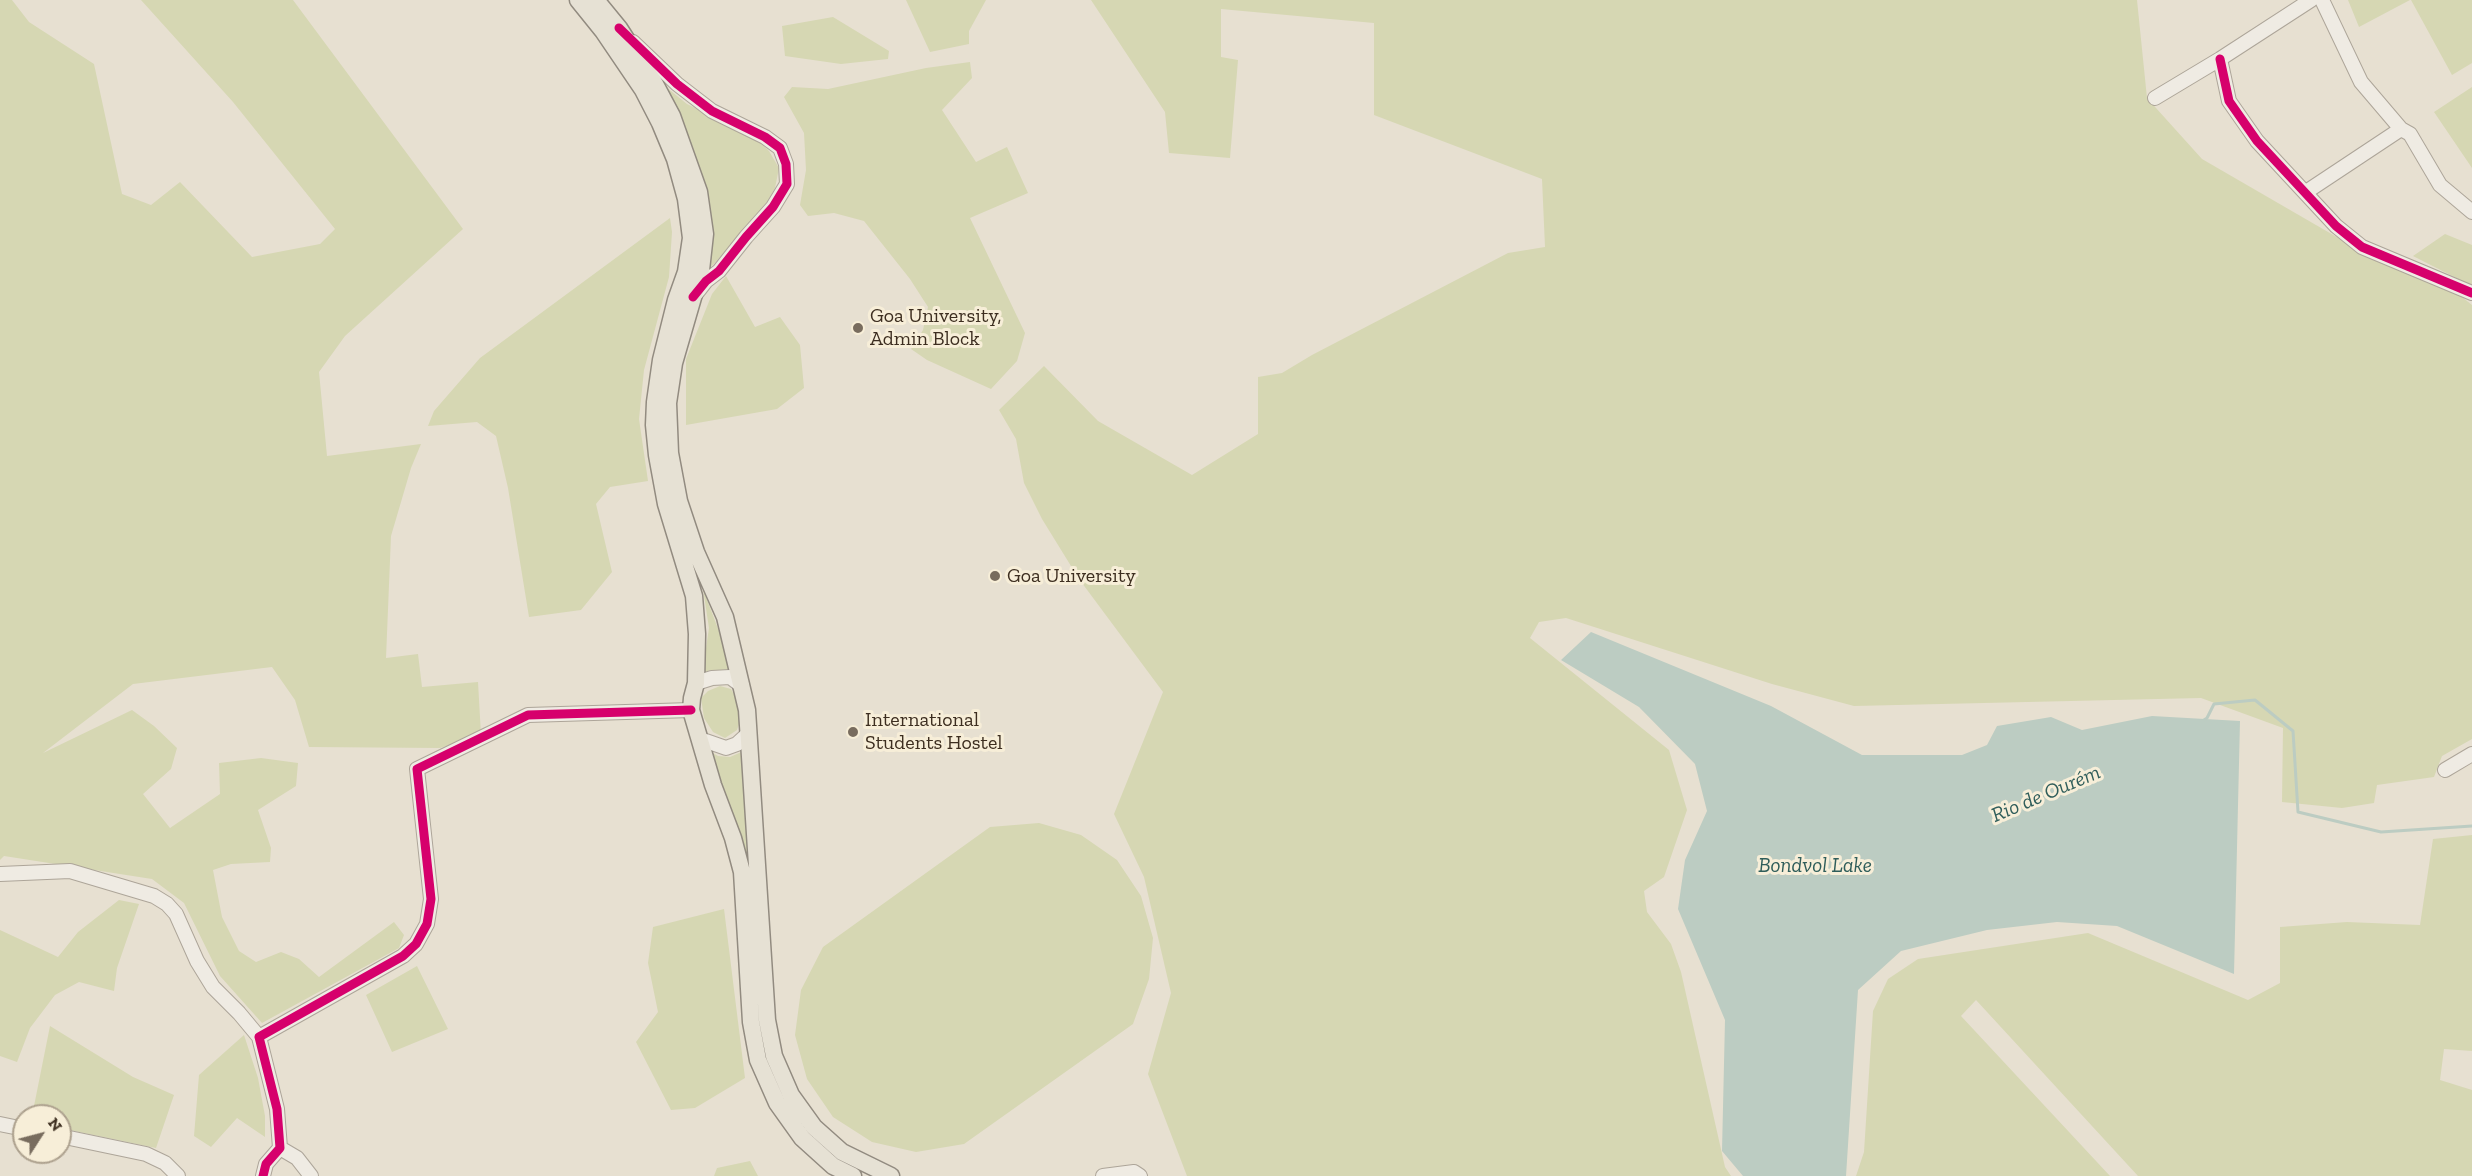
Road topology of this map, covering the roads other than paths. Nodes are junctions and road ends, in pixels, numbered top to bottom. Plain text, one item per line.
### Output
1 (578, 0) edge
2 (596, 0) edge
3 (2311, 0) edge
4 (2322, 0) edge
5 (619, 28) junction
6 (2220, 59) junction
7 (2155, 98) dead end
8 (2401, 129) junction
9 (2306, 192) junction
10 (2472, 212) edge
11 (2472, 293) edge
12 (693, 297) junction
13 (696, 682) junction
14 (742, 686) junction
15 (693, 718) junction
16 (749, 733) junction
17 (706, 741) joint
18 (2472, 754) edge
19 (2445, 770) dead end
20 (0, 874) edge
21 (259, 1038) junction
22 (72, 1139) edge
23 (280, 1148) junction
24 (178, 1176) edge
25 (263, 1176) edge
26 (311, 1176) edge
27 (853, 1176) edge
28 (891, 1176) edge
29 (1103, 1176) edge
30 (1140, 1176) edge

1 - 13 main road
2 - 5 main road
3 - 6 street
4 - 8 street
5 - 12 main road
5 - 12 street
6 - 7 street
6 - 9 street
8 - 9 street
8 - 10 street
9 - 11 street
12 - 14 main road
13 - 14 street
13 - 15 main road
14 - 16 main road
15 - 17 main road
15 - 21 street
15 - 27 main road
16 - 17 street
16 - 28 main road
18 - 19 street
20 - 21 street
21 - 23 street
22 - 24 street
23 - 25 street
23 - 26 street
29 - 30 street

